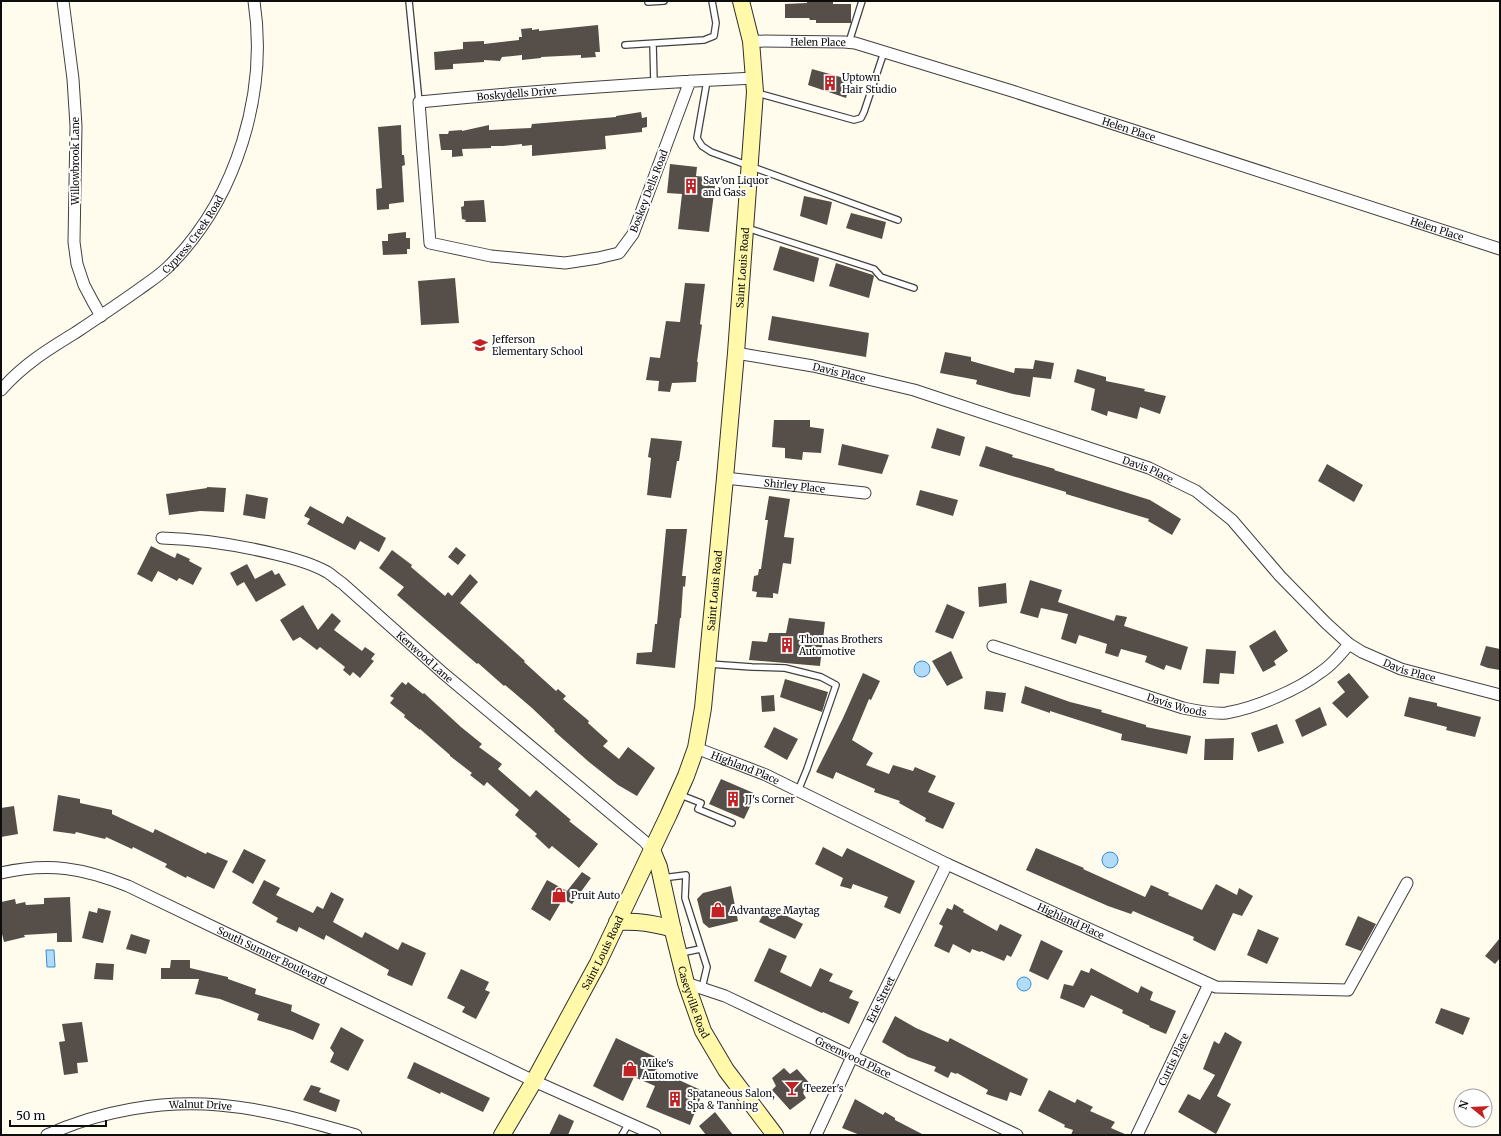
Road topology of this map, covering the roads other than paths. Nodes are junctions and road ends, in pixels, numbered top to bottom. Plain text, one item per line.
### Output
1 (63, 1) edge
2 (254, 1) edge
3 (409, 1) edge
4 (648, 1) edge
5 (664, 1) edge
6 (712, 1) edge
7 (741, 1) edge
8 (862, 1) edge
9 (751, 41) junction
10 (848, 42) junction
11 (653, 44) junction
12 (625, 45) dead end
13 (884, 52) junction
14 (707, 80) junction
15 (690, 81) junction
16 (654, 83) junction
17 (755, 85) junction
18 (419, 102) junction
19 (750, 167) junction
20 (898, 220) dead end
21 (745, 228) junction
22 (1500, 249) edge
23 (914, 288) dead end
24 (102, 316) junction
25 (736, 353) junction
26 (1, 390) edge
27 (725, 478) junction
28 (865, 493) dead end
29 (162, 538) dead end
30 (1349, 644) junction
31 (993, 646) dead end
32 (707, 664) junction
33 (1500, 695) edge
34 (696, 748) junction
35 (798, 790) junction
36 (678, 794) junction
37 (732, 823) dead end
38 (652, 850) junction
39 (946, 864) junction
40 (1, 873) edge
41 (662, 878) junction
42 (1407, 883) dead end
43 (617, 922) junction
44 (673, 929) junction
45 (700, 949) junction
46 (679, 954) junction
47 (686, 983) junction
48 (1209, 984) junction
49 (702, 988) junction
50 (852, 1057) junction
51 (534, 1081) junction
52 (629, 1123) junction
53 (506, 1132) edge
54 (47, 1135) edge
55 (356, 1135) edge
56 (622, 1135) edge
57 (655, 1135) edge
58 (775, 1135) edge
59 (816, 1135) edge
60 (1017, 1135) edge
61 (1137, 1135) edge

1 - 24 street, Willowbrook Lane
2 - 24 street, Cypress Creek Road
3 - 18 lane
4 - 5 lane
6 - 11 lane
7 - 9 street, Saint Louis Road
8 - 10 lane
9 - 10 street, Helen Place
9 - 17 street, Saint Louis Road
10 - 13 street, Helen Place
11 - 12 lane
11 - 16 lane
13 - 17 lane
13 - 22 street, Helen Place
14 - 15 street, Boskydells Drive
14 - 17 street, Boskydells Drive
14 - 19 lane
15 - 16 street, Boskydells Drive
15 - 18 street, Boskey Dells Road
16 - 18 street, Boskydells Drive
17 - 19 street, Saint Louis Road
19 - 20 lane
19 - 21 street, Saint Louis Road
21 - 23 lane
21 - 25 street, Saint Louis Road
24 - 26 street, Cypress Creek Road
25 - 27 street, Saint Louis Road
25 - 30 street, Davis Place
27 - 28 street, Shirley Place
27 - 32 street, Saint Louis Road
29 - 38 street, Kenwood Lane
30 - 31 street, Davis Woods
30 - 33 street, Davis Place
32 - 34 street, Saint Louis Road
32 - 35 lane
34 - 35 street, Highland Place
34 - 36 street, Saint Louis Road
35 - 39 street, Highland Place
36 - 37 lane
36 - 38 street, Saint Louis Road
38 - 41 street, Caseyville Road
38 - 43 street, Saint Louis Road
39 - 48 street, Highland Place
39 - 50 street, Erie Street
40 - 51 street, South Sumner Boulevard
41 - 44 street, Caseyville Road
41 - 45 lane
42 - 48 street, Highland Place
43 - 44 street
43 - 51 street, Saint Louis Road
44 - 46 street, Caseyville Road
45 - 46 lane
45 - 49 lane
46 - 47 street, Caseyville Road
47 - 49 street, Greenwood Place
47 - 58 street, Caseyville Road
48 - 61 street, Curtis Place
49 - 50 street, Greenwood Place
50 - 59 street, Erie Street
50 - 60 street, Greenwood Place
51 - 52 street, South Sumner Boulevard
51 - 53 street, Saint Louis Road
52 - 56 lane
52 - 57 street, South Sumner Boulevard
54 - 55 street, Walnut Drive

